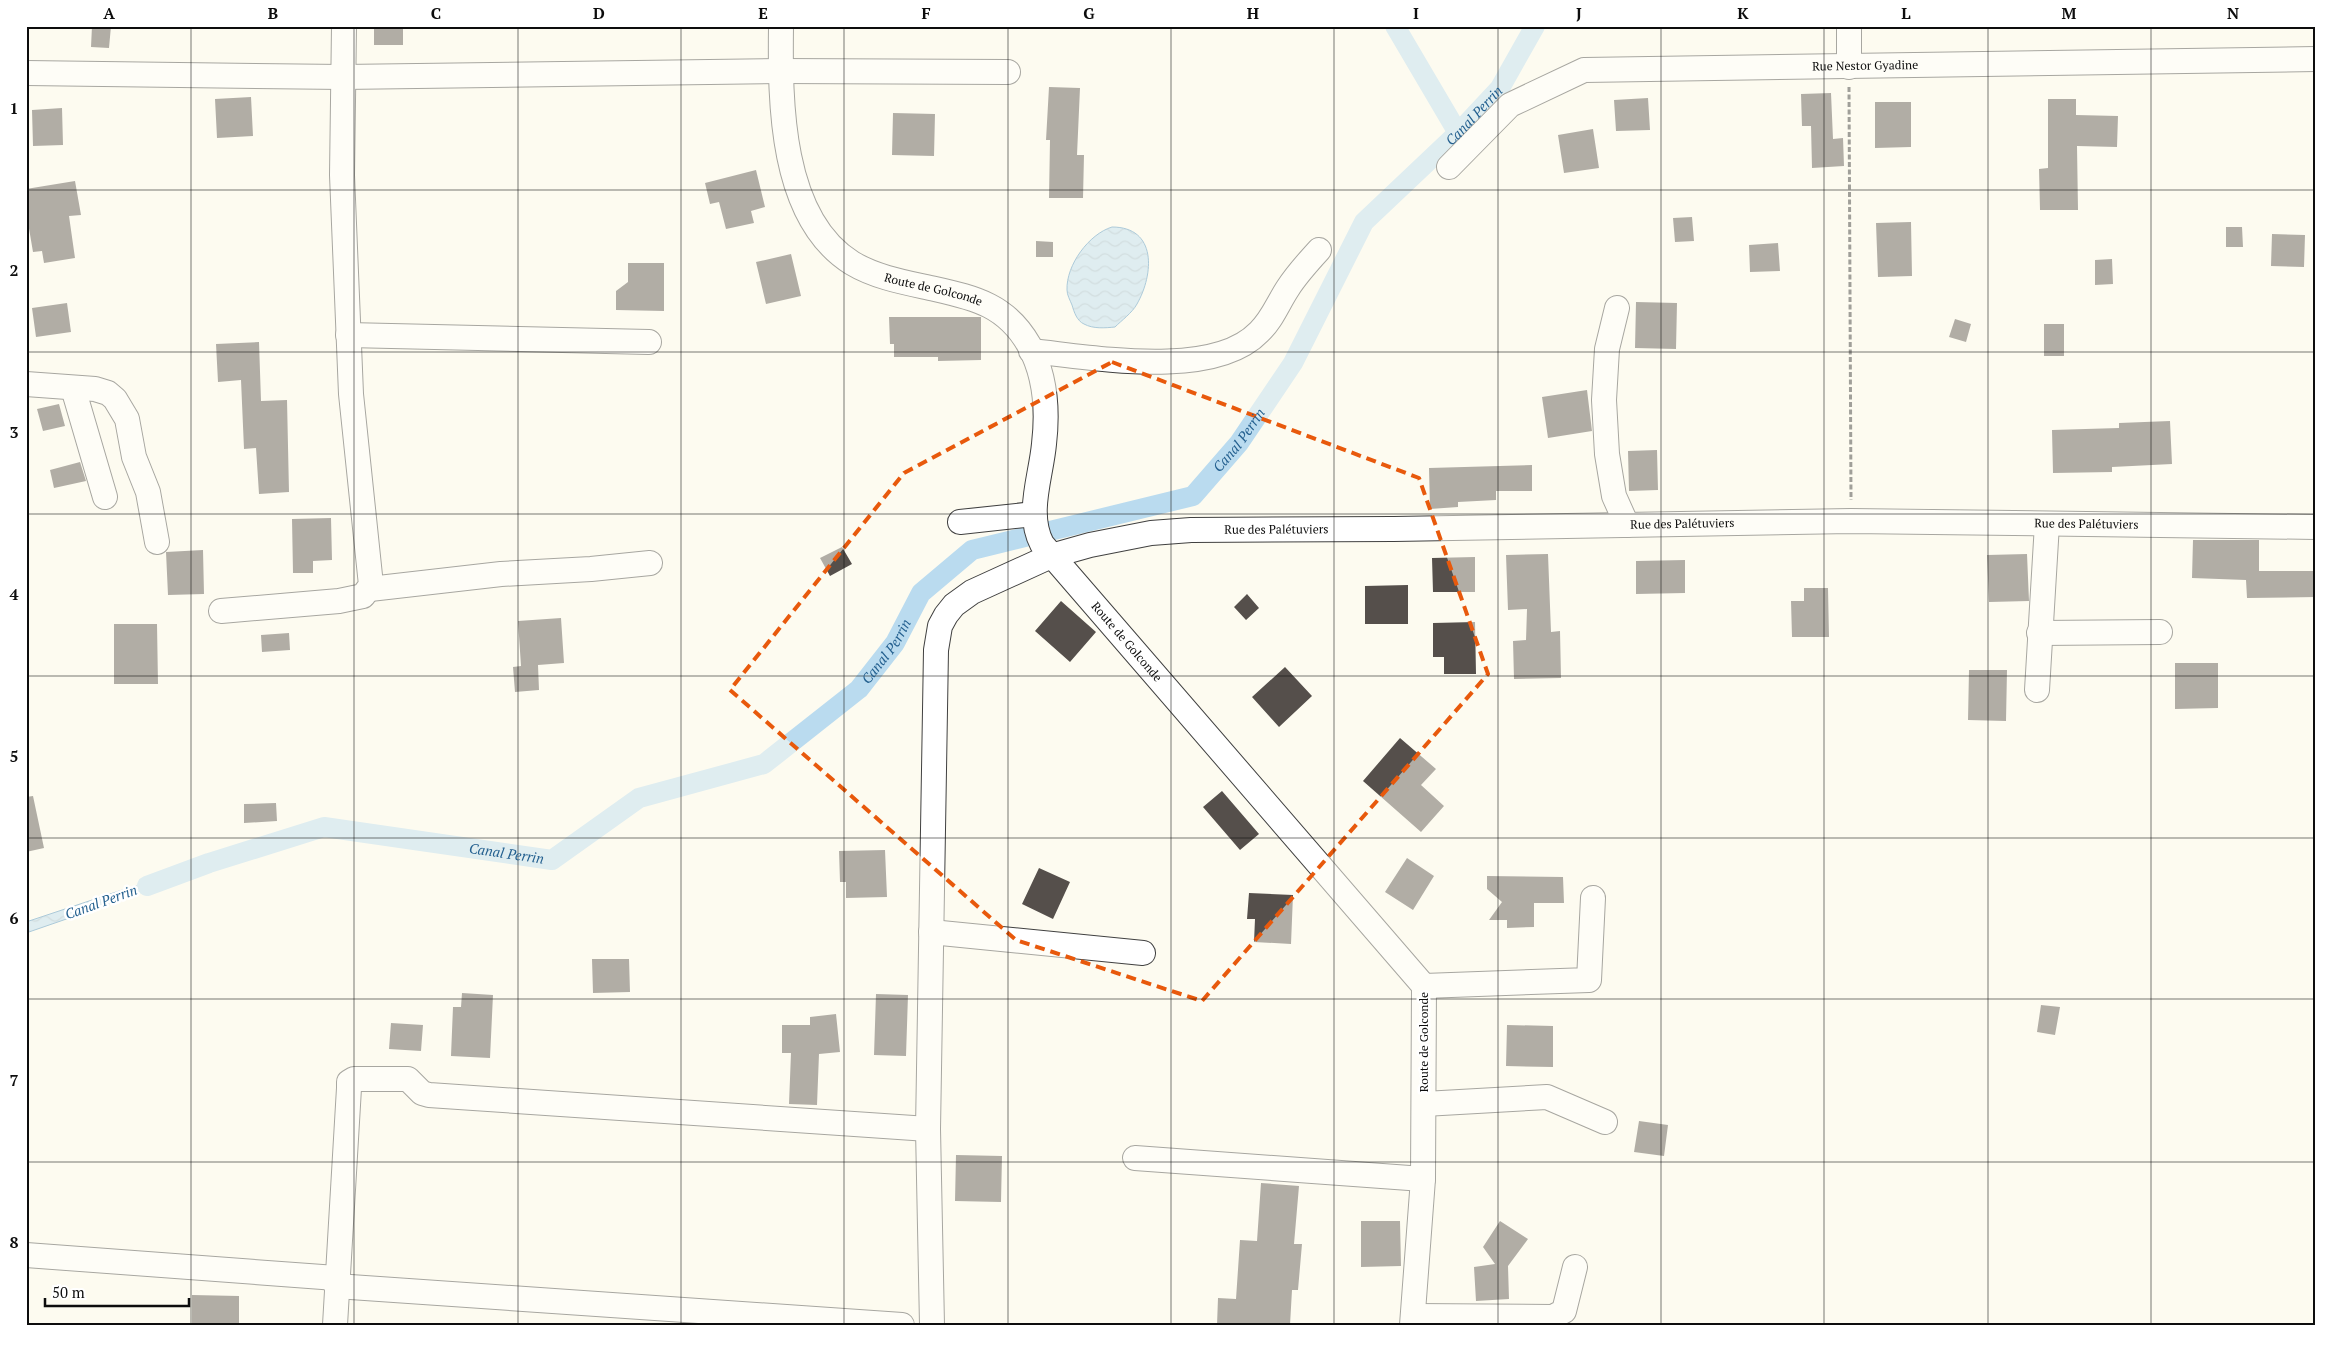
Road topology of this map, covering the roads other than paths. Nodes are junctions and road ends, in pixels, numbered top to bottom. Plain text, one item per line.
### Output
1 (344, 26) edge
2 (781, 26) edge
3 (1849, 26) edge
4 (2316, 59) edge
5 (1849, 67) junction
6 (780, 71) junction
7 (1008, 72) dead end
8 (26, 73) edge
9 (343, 78) junction
10 (1449, 167) dead end
11 (1319, 250) dead end
12 (1617, 308) dead end
13 (348, 335) junction
14 (649, 342) dead end
15 (1031, 351) junction
16 (26, 384) edge
17 (72, 388) junction
18 (105, 497) dead end
19 (1034, 514) junction
20 (960, 522) dead end
21 (2047, 524) junction
22 (1627, 525) junction
23 (2316, 527) edge
24 (157, 542) dead end
25 (1051, 556) junction
26 (650, 563) dead end
27 (370, 589) junction
28 (221, 611) dead end
29 (2160, 632) dead end
30 (2039, 633) junction
31 (2036, 690) dead end
32 (1592, 898) dead end
33 (931, 932) junction
34 (1143, 953) dead end
35 (1424, 986) junction
36 (1424, 1104) junction
37 (1605, 1122) dead end
38 (928, 1129) junction
39 (1136, 1158) dead end
40 (1423, 1179) junction
41 (26, 1254) edge
42 (1574, 1267) dead end
43 (336, 1282) junction
44 (1412, 1320) edge
45 (335, 1325) edge
46 (902, 1325) edge
47 (932, 1325) edge

1 - 9 street
2 - 6 street, Route de Golconde
3 - 5 street
4 - 5 street, Rue Nestor Gyadine
5 - 10 street, Rue Nestor Gyadine
6 - 7 street
6 - 9 street
6 - 15 street, Route de Golconde
8 - 9 street
9 - 13 street
11 - 15 street
12 - 22 street
13 - 14 street
13 - 27 street
15 - 19 street, Route de Golconde
16 - 17 street
17 - 18 street
17 - 24 street
19 - 20 street
19 - 25 street, Route de Golconde
21 - 22 street, Rue des Palétuviers
21 - 23 street, Rue des Palétuviers
21 - 30 street
22 - 25 street, Rue des Palétuviers
25 - 33 street, Rue des Palétuviers
25 - 35 street, Route de Golconde
26 - 27 street
27 - 28 street
29 - 30 street
30 - 31 street
32 - 35 street
33 - 34 street
33 - 38 street, Rue des Palétuviers
35 - 36 street, Route de Golconde
36 - 37 street
36 - 40 street, Route de Golconde
38 - 43 street
38 - 47 street, Rue des Palétuviers
39 - 40 street
40 - 44 street, Route de Golconde
41 - 43 street
42 - 44 street
43 - 45 street
43 - 46 street

